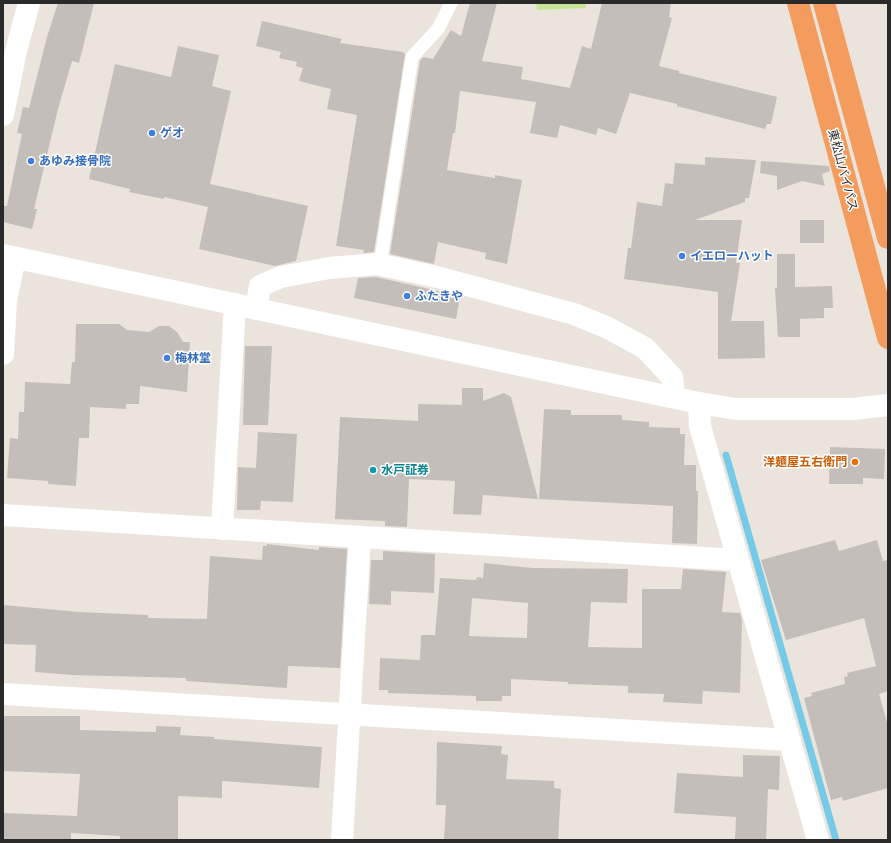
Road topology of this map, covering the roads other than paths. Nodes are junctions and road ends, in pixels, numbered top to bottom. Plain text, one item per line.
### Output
1 (29, 3) edge
2 (451, 3) edge
3 (798, 3) edge
4 (824, 3) edge
5 (3, 116) edge
6 (888, 238) edge
7 (9, 257) edge
8 (380, 265) junction
9 (235, 304) junction
10 (256, 309) junction
11 (888, 338) edge
12 (3, 354) edge
13 (674, 397) junction
14 (699, 403) junction
15 (888, 405) edge
16 (3, 515) edge
17 (222, 529) junction
18 (360, 537) junction
19 (738, 560) junction
20 (3, 694) edge
21 (349, 715) junction
22 (790, 740) junction
23 (342, 840) edge
24 (818, 840) edge

1 - 5 street
2 - 8 lane
3 - 11 highway, 東松山バイパス
4 - 6 highway
7 - 9 street
7 - 12 street
8 - 10 street
8 - 13 street
9 - 10 street
9 - 17 street
10 - 13 street
13 - 14 street
14 - 15 street
14 - 19 street
16 - 17 street
17 - 18 street
18 - 19 street
18 - 21 street
19 - 22 street
20 - 21 street
21 - 22 street
21 - 23 street
22 - 24 street

